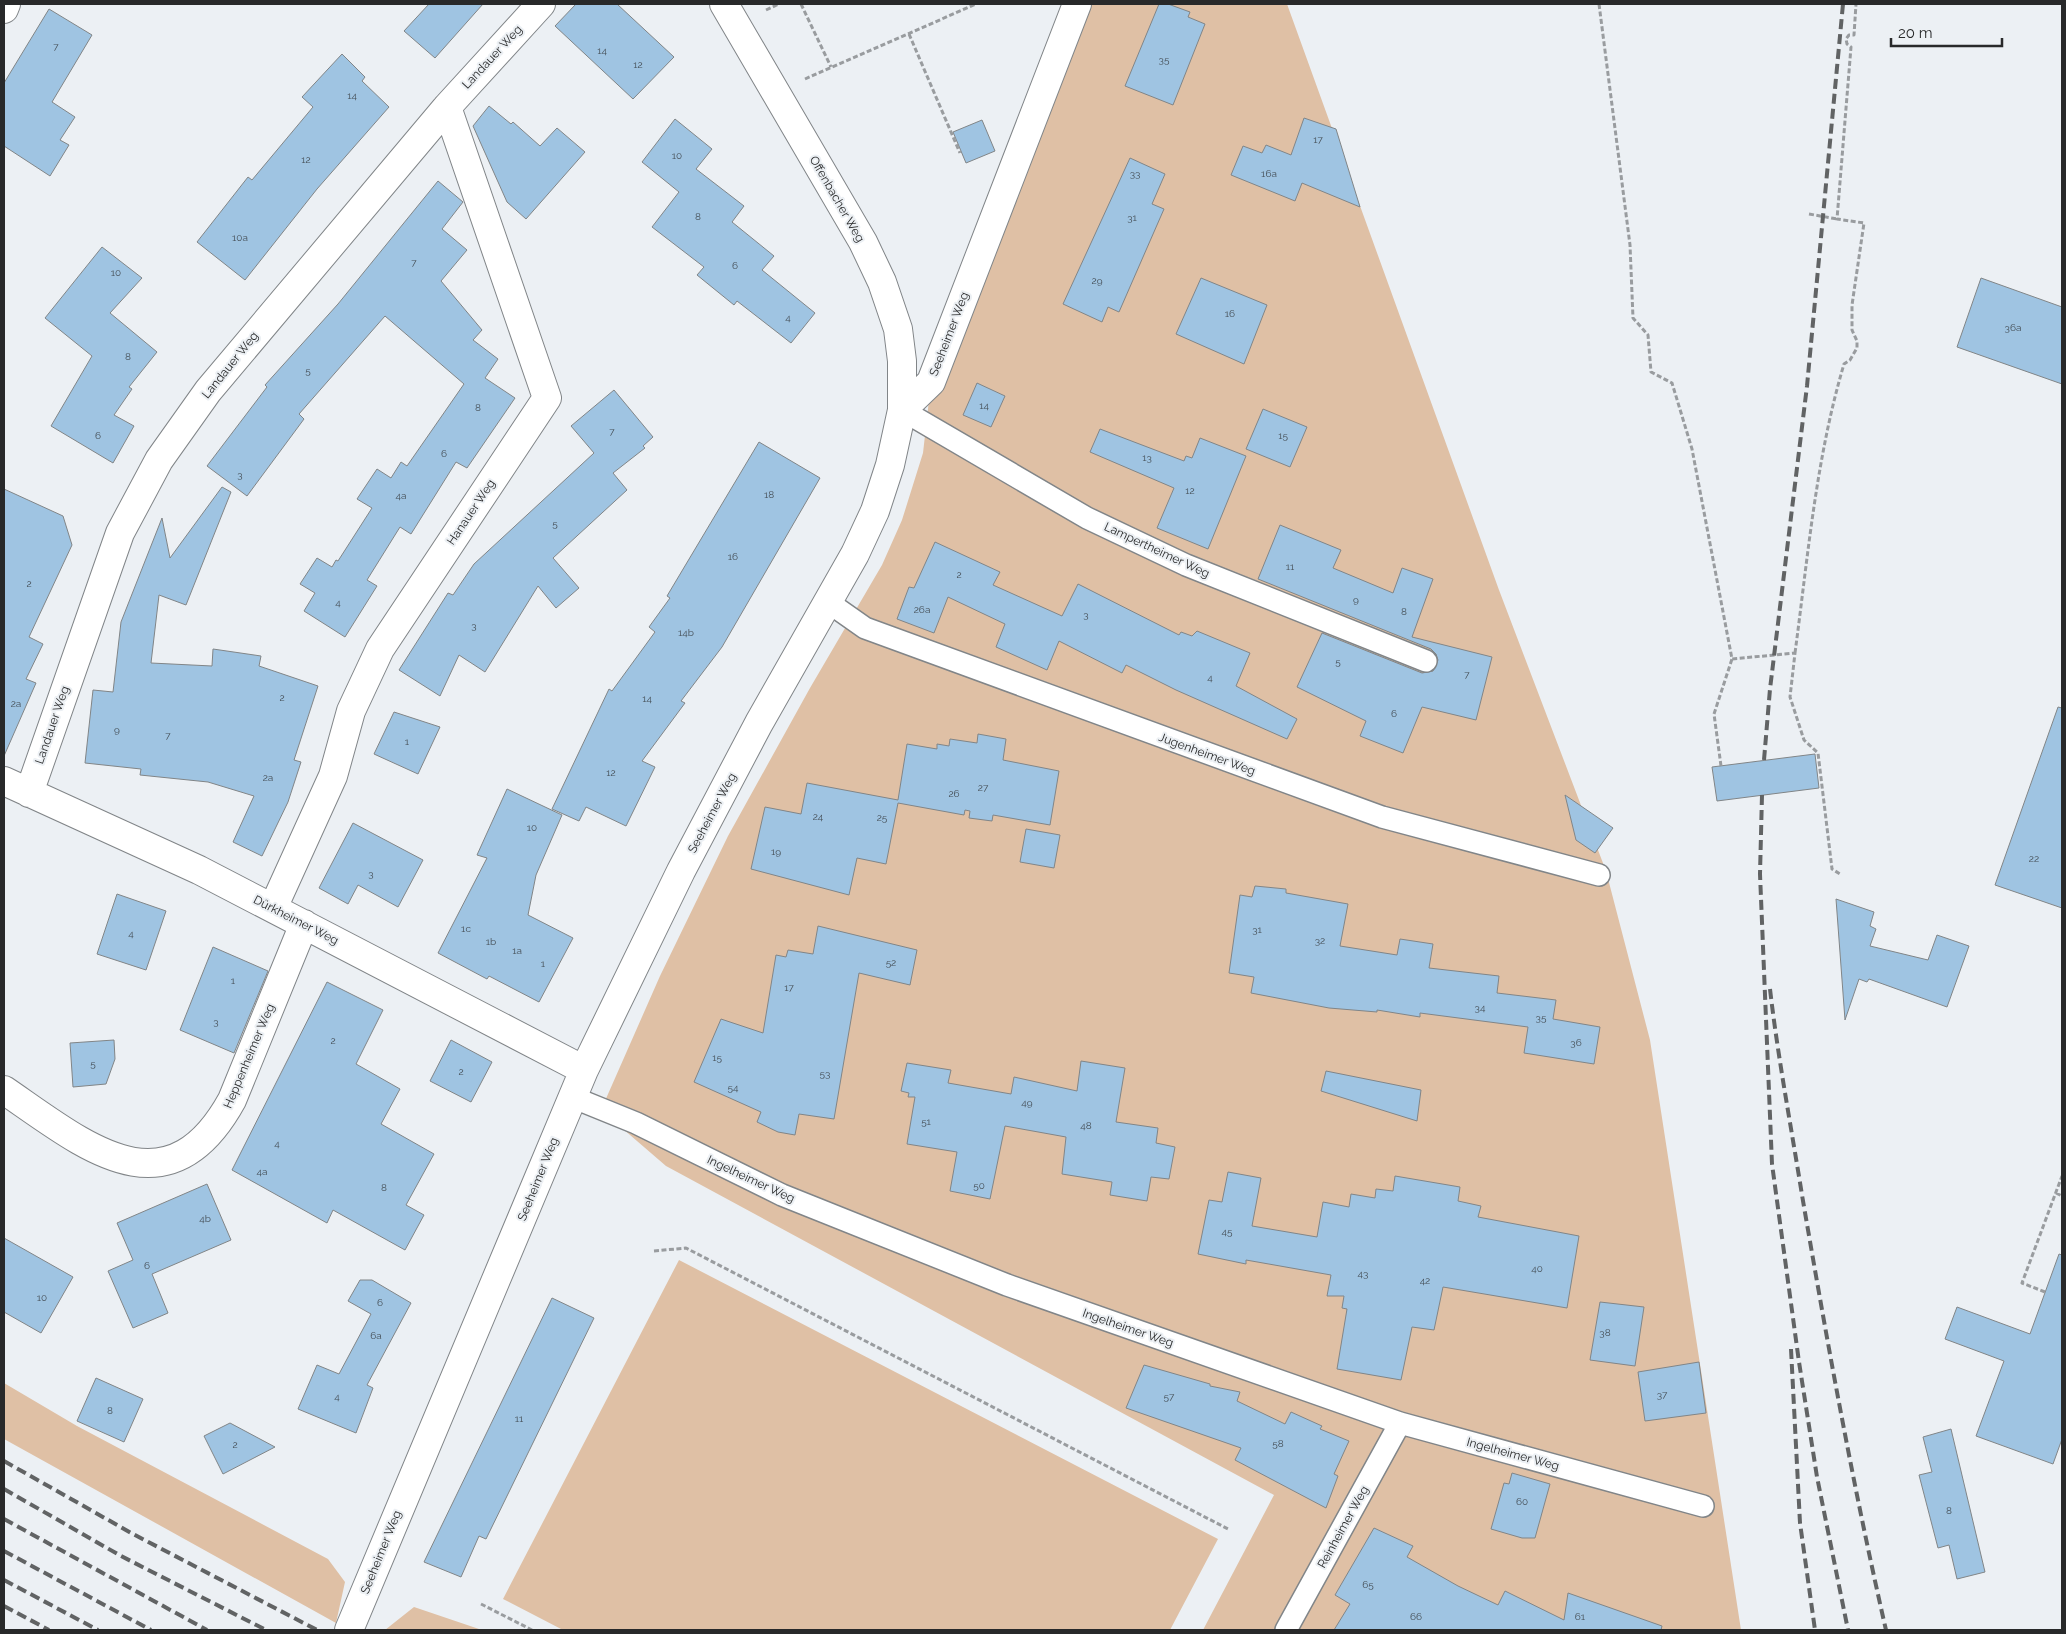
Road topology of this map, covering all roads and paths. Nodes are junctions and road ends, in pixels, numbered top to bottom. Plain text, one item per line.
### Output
1 (6, 4) edge
2 (541, 4) edge
3 (724, 4) edge
4 (801, 4) edge
5 (976, 4) edge
6 (1077, 4) edge
7 (1599, 4) edge
8 (1856, 4) edge
9 (4, 8) edge
10 (909, 34) junction
11 (831, 67) junction
12 (774, 93) junction
13 (447, 106) junction
14 (960, 153) dead end
15 (1809, 214) dead end
16 (1837, 219) junction
17 (902, 410) junction
18 (828, 602) junction
19 (1795, 653) junction
20 (1732, 659) junction
21 (1426, 661) dead end
22 (1720, 766) dead end
23 (4, 781) edge
24 (29, 793) junction
25 (1840, 874) dead end
26 (1599, 875) dead end
27 (273, 908) junction
28 (304, 924) junction
29 (584, 1070) junction
30 (4, 1090) edge
31 (572, 1097) junction
32 (2062, 1176) edge
33 (2056, 1193) junction
34 (2062, 1196) edge
35 (654, 1251) dead end
36 (2045, 1292) dead end
37 (1400, 1423) junction
38 (1703, 1506) dead end
39 (1230, 1530) dead end
40 (481, 1604) dead end
41 (349, 1630) edge
42 (532, 1630) edge
43 (1286, 1630) edge

1 - 9 street
2 - 13 street, Landauer Weg
3 - 12 street, Offenbacher Weg
4 - 11 path
5 - 10 path
6 - 17 street, Seeheimer Weg
7 - 20 path
8 - 16 path
10 - 11 path
10 - 14 path
11 - 12 path
12 - 17 street, Offenbacher Weg
13 - 24 street, Landauer Weg
13 - 27 street, Hanauer Weg
15 - 16 path
16 - 19 path
17 - 18 street, Seeheimer Weg
17 - 21 lane, Lampertheimer Weg
18 - 26 lane, Jugenheimer Weg
18 - 29 street, Seeheimer Weg
19 - 20 path
19 - 25 path
20 - 22 path
23 - 24 street, Dürkheimer Weg
24 - 27 street, Dürkheimer Weg
27 - 28 street, Dürkheimer Weg
28 - 29 street, Dürkheimer Weg
28 - 30 street, Heppenheimer Weg
29 - 31 street, Seeheimer Weg
31 - 37 lane, Ingelheimer Weg
31 - 41 street, Seeheimer Weg
32 - 33 path
33 - 34 path
33 - 36 path
35 - 39 path
37 - 38 lane, Ingelheimer Weg
37 - 43 lane, Reinheimer Weg
40 - 42 path

